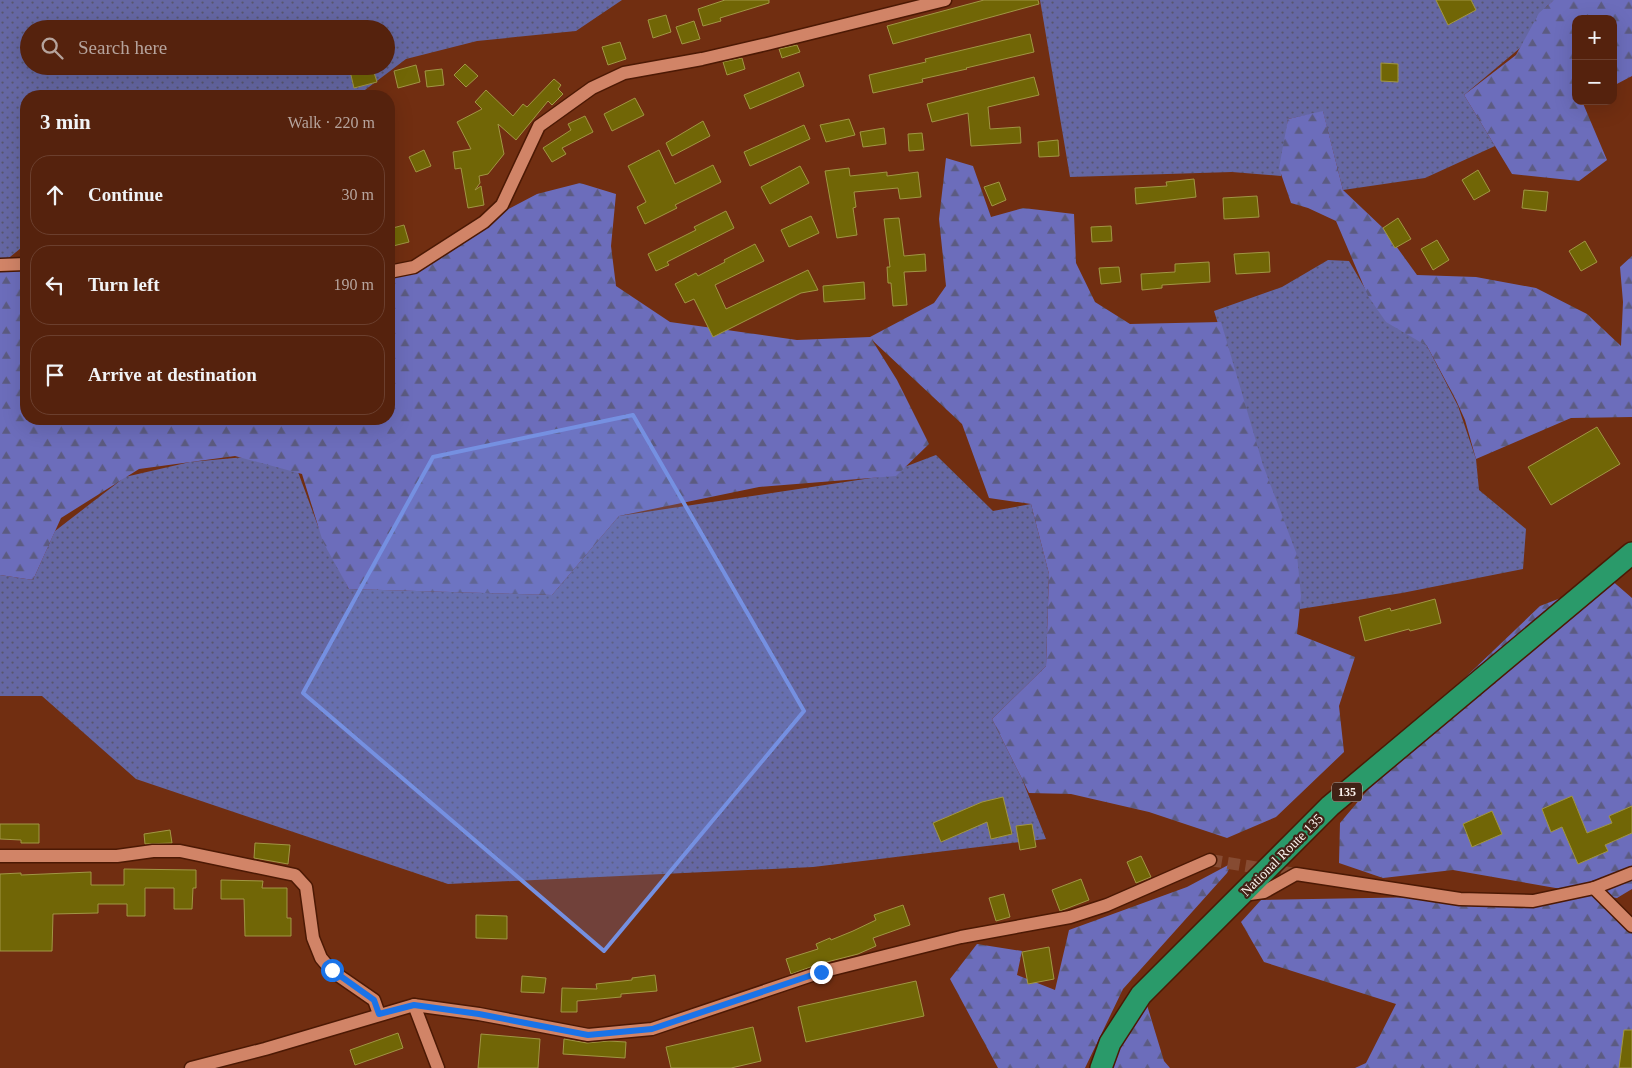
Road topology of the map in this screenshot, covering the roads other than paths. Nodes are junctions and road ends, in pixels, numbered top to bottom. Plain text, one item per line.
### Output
1 (945, 0) edge
2 (20, 264) edge
3 (0, 265) edge
4 (395, 271) edge
5 (1632, 552) edge
6 (0, 856) edge
7 (1210, 860) tunnel mouth
8 (1632, 873) edge
9 (1594, 888) junction
10 (1241, 896) junction
11 (1632, 926) edge
12 (414, 1005) junction
13 (379, 1014) junction
14 (191, 1068) edge
15 (438, 1068) edge
16 (1100, 1068) edge

1 - 4 street
2 - 3 street
5 - 10 highway, National Route 135 / 135
6 - 13 street
7 - 12 street
8 - 9 street
9 - 10 street
9 - 11 street
10 - 16 highway, National Route 135 / 135
12 - 13 street
12 - 15 street
13 - 14 street

